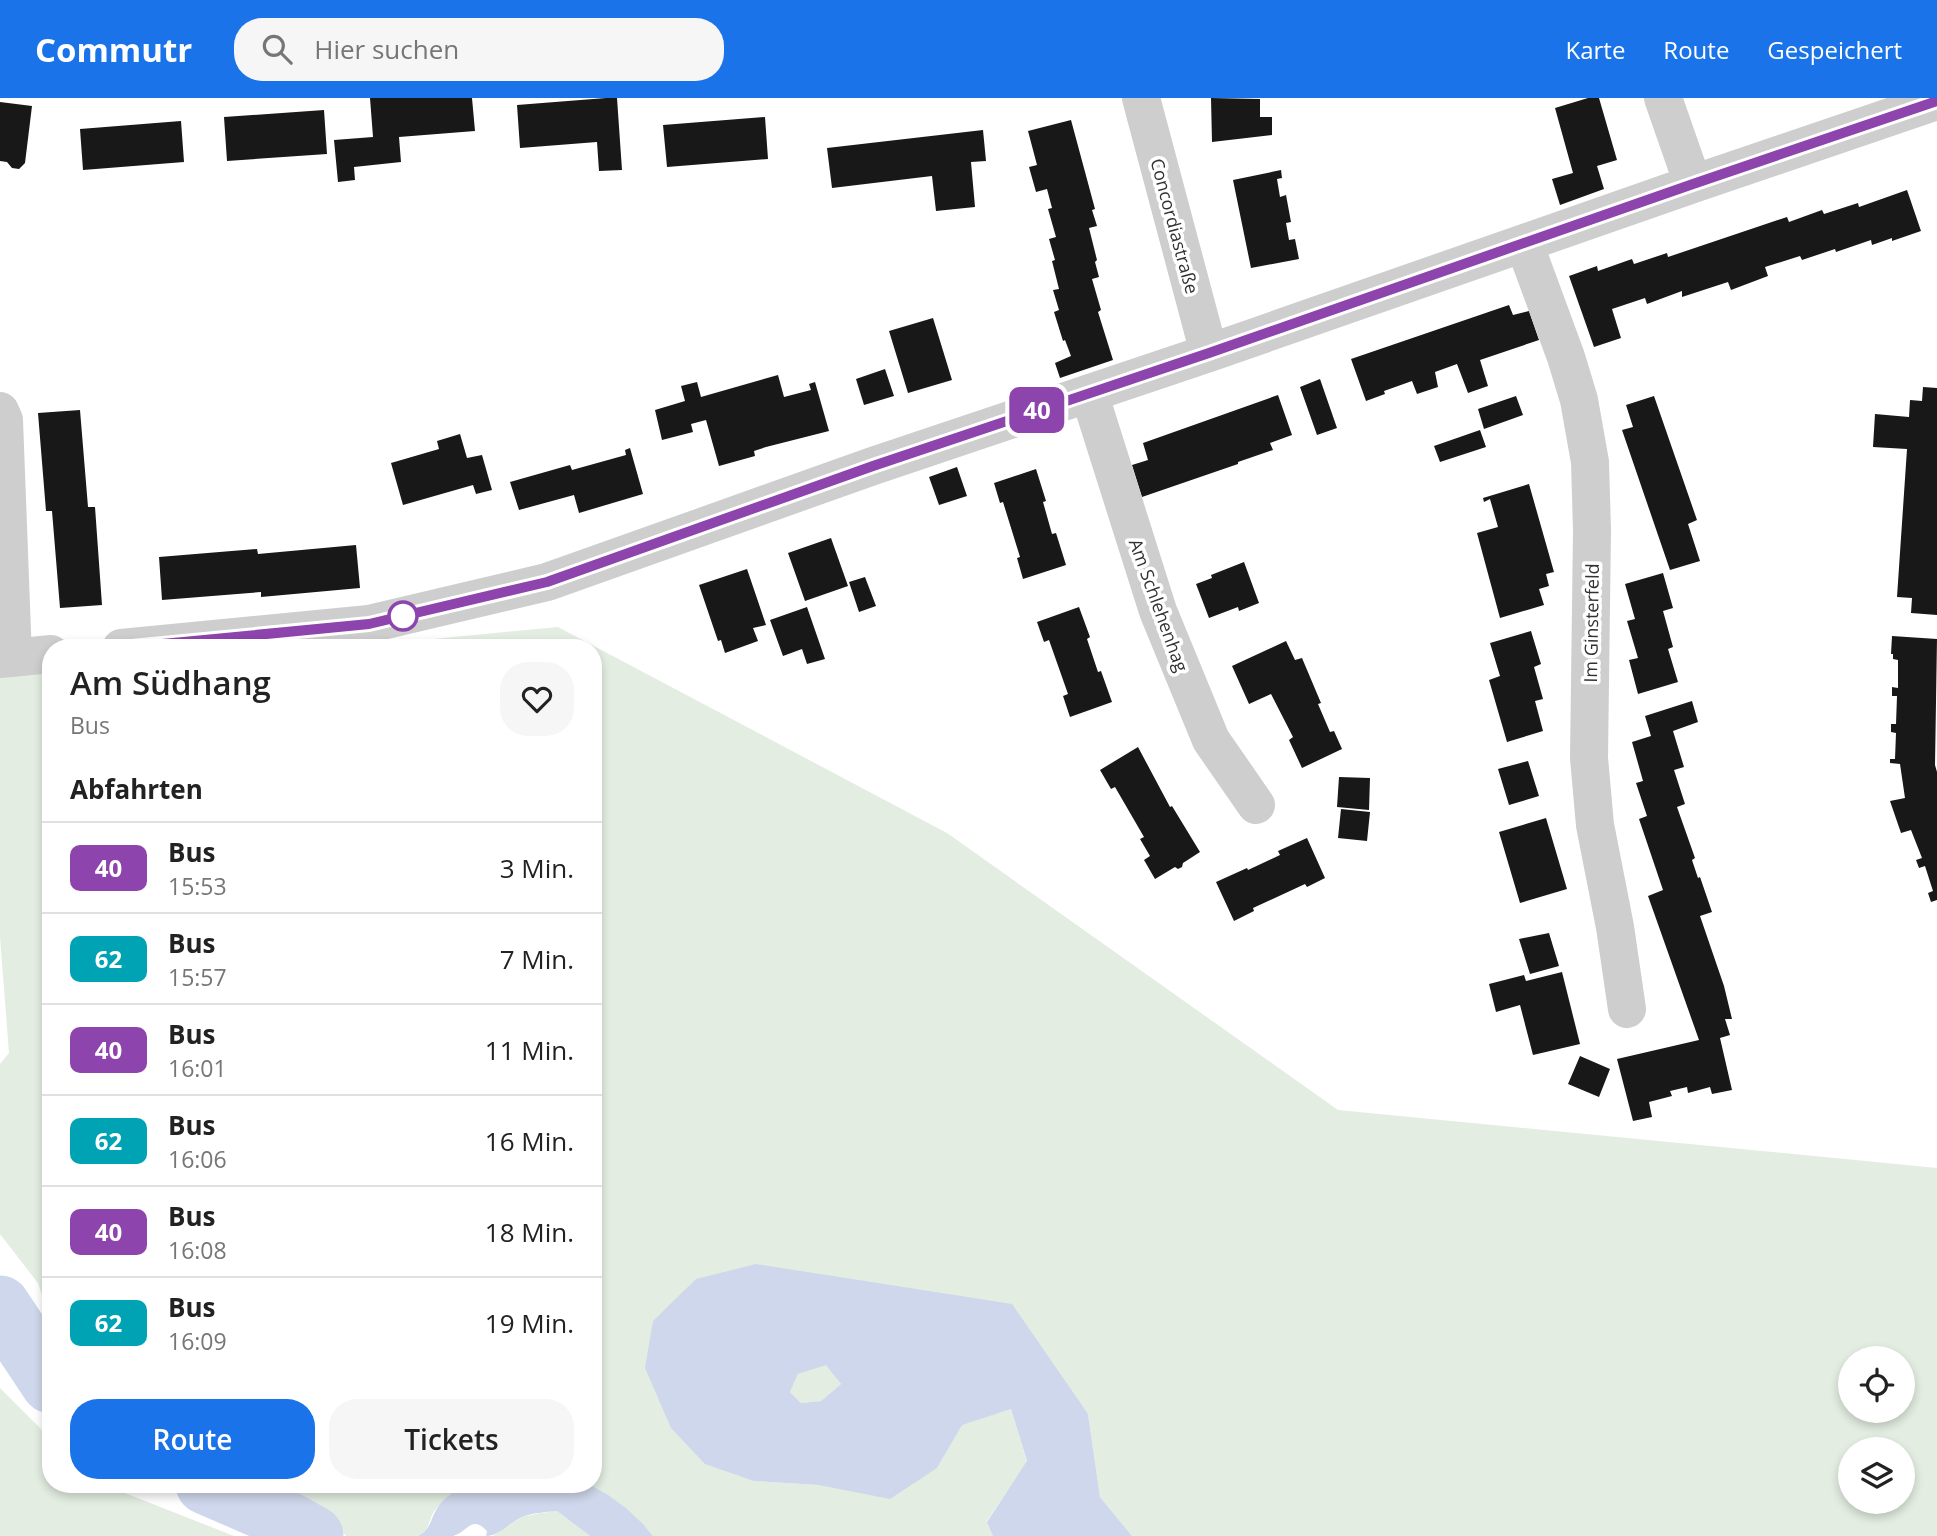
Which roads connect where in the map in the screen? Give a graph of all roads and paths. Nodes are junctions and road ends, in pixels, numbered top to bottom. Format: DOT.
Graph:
graph roads {
  1 [pos="1141,98"];
  2 [pos="1663,98"];
  3 [pos="1937,101"];
  4 [pos="1693,184"];
  5 [pos="1524,243"];
  6 [pos="1209,353"];
  7 [pos="1088,393"];
  8 [pos="0,411"];
  9 [pos="214,639"];
  10 [pos="42,655"];
  11 [pos="7,658"];
  12 [pos="1256,805"];
  13 [pos="1627,1009"];
  1 -- 6 [label="street, Concordiastraße"];
  2 -- 4 [label="street"];
  3 -- 4 [label="street"];
  4 -- 5 [label="street"];
  5 -- 6 [label="street"];
  5 -- 13 [label="street, Im Ginsterfeld"];
  6 -- 7 [label="street"];
  7 -- 9 [label="street"];
  7 -- 12 [label="street, Am Schlehenhag"];
  8 -- 11 [label="street"];
  10 -- 11 [label="street"];
}
